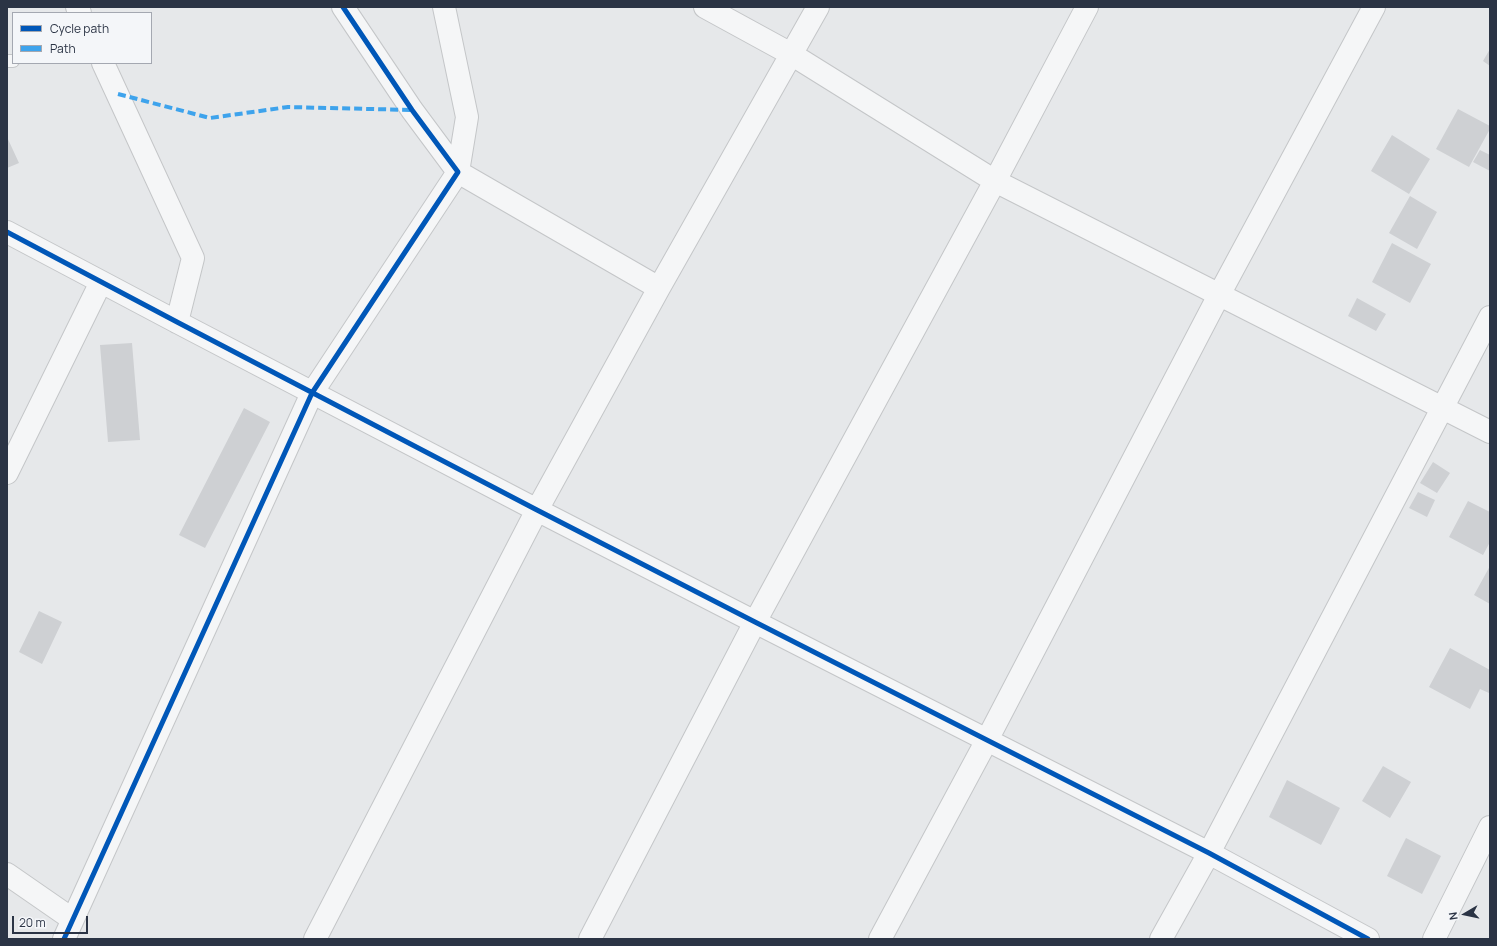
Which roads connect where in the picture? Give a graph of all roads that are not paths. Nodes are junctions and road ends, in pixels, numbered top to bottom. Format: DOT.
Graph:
graph roads {
  1 [pos="343,7"];
  2 [pos="444,7"];
  3 [pos="705,7"];
  4 [pos="818,7"];
  5 [pos="1087,7"];
  6 [pos="1374,7"];
  7 [pos="791,54"];
  8 [pos="103,64"];
  9 [pos="458,172"];
  10 [pos="995,181"];
  11 [pos="7,232"];
  12 [pos="101,282"];
  13 [pos="659,288"];
  14 [pos="1219,295"];
  15 [pos="1490,317"];
  16 [pos="176,322"];
  17 [pos="312,393"];
  18 [pos="1443,408"];
  19 [pos="1490,432"];
  20 [pos="7,473"];
  21 [pos="537,510"];
  22 [pos="755,622"];
  23 [pos="987,740"];
  24 [pos="1490,827"];
  25 [pos="1208,853"];
  26 [pos="7,874"];
  27 [pos="72,919"];
  28 [pos="64,939"];
  29 [pos="315,939"];
  30 [pos="590,939"];
  31 [pos="880,939"];
  32 [pos="1162,939"];
  33 [pos="1368,939"];
  34 [pos="1434,939"];
  1 -- 9 [label="street"];
  2 -- 9 [label="street"];
  3 -- 7 [label="street"];
  4 -- 7 [label="street"];
  5 -- 10 [label="street"];
  6 -- 14 [label="street"];
  7 -- 10 [label="street"];
  7 -- 13 [label="street"];
  8 -- 16 [label="street"];
  9 -- 13 [label="street"];
  9 -- 17 [label="street"];
  10 -- 14 [label="street"];
  10 -- 22 [label="street"];
  11 -- 12 [label="street"];
  12 -- 16 [label="street"];
  12 -- 20 [label="street"];
  13 -- 21 [label="street"];
  14 -- 18 [label="street"];
  14 -- 23 [label="street"];
  15 -- 18 [label="street"];
  16 -- 17 [label="street"];
  17 -- 21 [label="street"];
  17 -- 27 [label="street"];
  18 -- 19 [label="street"];
  18 -- 25 [label="street"];
  21 -- 22 [label="street"];
  21 -- 29 [label="street"];
  22 -- 23 [label="street"];
  22 -- 30 [label="street"];
  23 -- 25 [label="street"];
  23 -- 31 [label="street"];
  24 -- 34 [label="street"];
  25 -- 32 [label="street"];
  25 -- 33 [label="street"];
  26 -- 27 [label="street"];
  27 -- 28 [label="street"];
}
